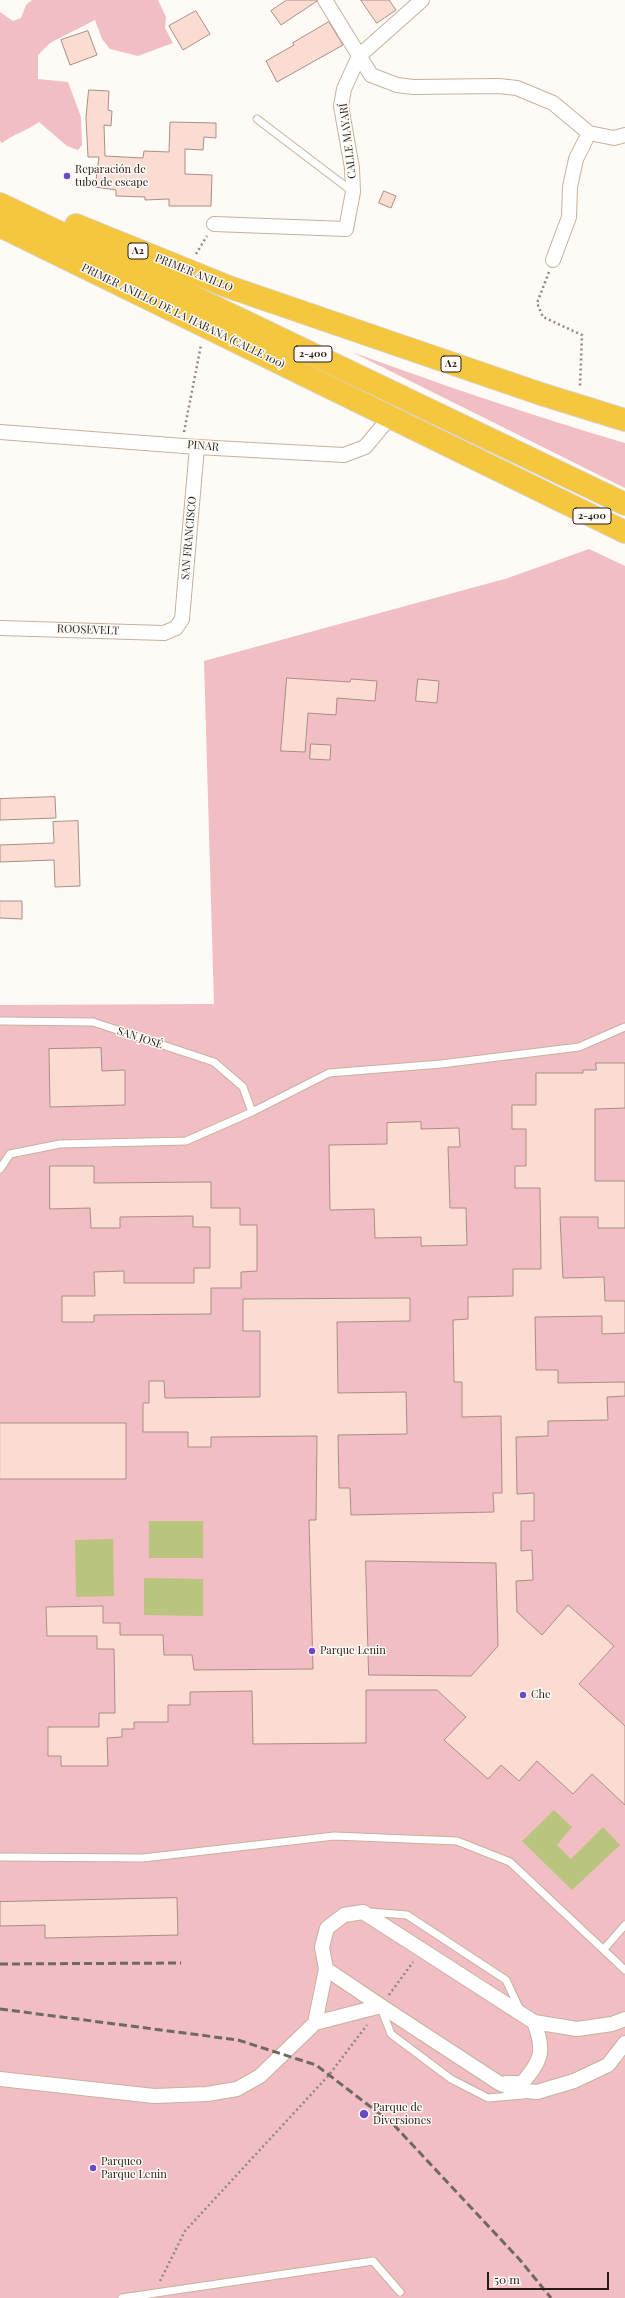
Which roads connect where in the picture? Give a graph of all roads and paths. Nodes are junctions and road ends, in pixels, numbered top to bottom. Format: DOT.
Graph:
graph roads {
  1 [pos="325,0"];
  2 [pos="422,0"];
  3 [pos="359,56"];
  4 [pos="257,119"];
  5 [pos="589,133"];
  6 [pos="625,135"];
  7 [pos="353,192"];
  8 [pos="0,195"];
  9 [pos="0,204"];
  10 [pos="214,224"];
  11 [pos="0,226"];
  12 [pos="553,260"];
  13 [pos="187,270"];
  14 [pos="204,327"];
  15 [pos="578,407"];
  16 [pos="391,416"];
  17 [pos="625,420"];
  18 [pos="0,432"];
  19 [pos="181,444"];
  20 [pos="197,447"];
  21 [pos="560,500"];
  22 [pos="625,504"];
  23 [pos="625,510"];
  24 [pos="625,532"];
  25 [pos="0,628"];
  26 [pos="176,628"];
  27 [pos="0,1021"];
  28 [pos="625,1027"];
  29 [pos="252,1112"];
  30 [pos="0,1169"];
  31 [pos="0,1857"];
  32 [pos="363,1912"];
  33 [pos="625,1925"];
  34 [pos="422,1948"];
  35 [pos="604,1949"];
  36 [pos="326,1969"];
  37 [pos="625,1970"];
  38 [pos="381,2006"];
  39 [pos="522,2014"];
  40 [pos="625,2019"];
  41 [pos="534,2022"];
  42 [pos="315,2023"];
  43 [pos="625,2043"];
  44 [pos="0,2079"];
  45 [pos="499,2083"];
  46 [pos="537,2092"];
  47 [pos="400,2292"];
  48 [pos="154,2293"];
  49 [pos="122,2298"];
  1 -- 3 [label="street"];
  2 -- 3 [label="street, CALLE MAYARÍ"];
  3 -- 5 [label="street"];
  3 -- 7 [label="street, CALLE MAYARÍ"];
  4 -- 7 [label="lane"];
  5 -- 6 [label="street"];
  5 -- 12 [label="street"];
  7 -- 10 [label="street, CALLE MAYARÍ"];
  8 -- 13 [label="highway, PRIMER ANILLO / A2"];
  9 -- 22 [label="highway, 2-400"];
  10 -- 13 [label="path"];
  11 -- 14 [label="highway, PRIMER ANILLO DE LA HABANA (CALLE 100)"];
  12 -- 15 [label="path"];
  13 -- 15 [label="highway, PRIMER ANILLO / A2"];
  14 -- 16 [label="highway, PRIMER ANILLO DE LA HABANA (CALLE 100)"];
  14 -- 19 [label="path"];
  15 -- 17 [label="highway, A2"];
  16 -- 20 [label="street, PINAR"];
  16 -- 21 [label="highway, PRIMER ANILLO DE LA HABANA (CALLE 100)"];
  18 -- 19 [label="street, PINAR"];
  19 -- 20 [label="street, PINAR"];
  20 -- 26 [label="street, SAN FRANCISCO"];
  21 -- 23 [label="highway"];
  21 -- 24 [label="highway, 2-400"];
  25 -- 26 [label="street, ROOSEVELT"];
  27 -- 29 [label="lane, SAN JOSÉ"];
  28 -- 29 [label="lane"];
  29 -- 30 [label="lane"];
  31 -- 35 [label="lane"];
  32 -- 34 [label="street"];
  32 -- 36 [label="street"];
  32 -- 39 [label="lane"];
  33 -- 35 [label="lane"];
  34 -- 38 [label="path"];
  34 -- 39 [label="street"];
  35 -- 37 [label="lane"];
  36 -- 38 [label="street"];
  36 -- 42 [label="street"];
  38 -- 42 [label="street"];
  38 -- 45 [label="street"];
  38 -- 46 [label="lane"];
  38 -- 48 [label="path"];
  39 -- 41 [label="street"];
  40 -- 41 [label="street"];
  41 -- 45 [label="street"];
  42 -- 44 [label="street"];
  43 -- 46 [label="street"];
  45 -- 46 [label="street"];
  47 -- 48 [label="lane"];
  48 -- 49 [label="lane"];
}
